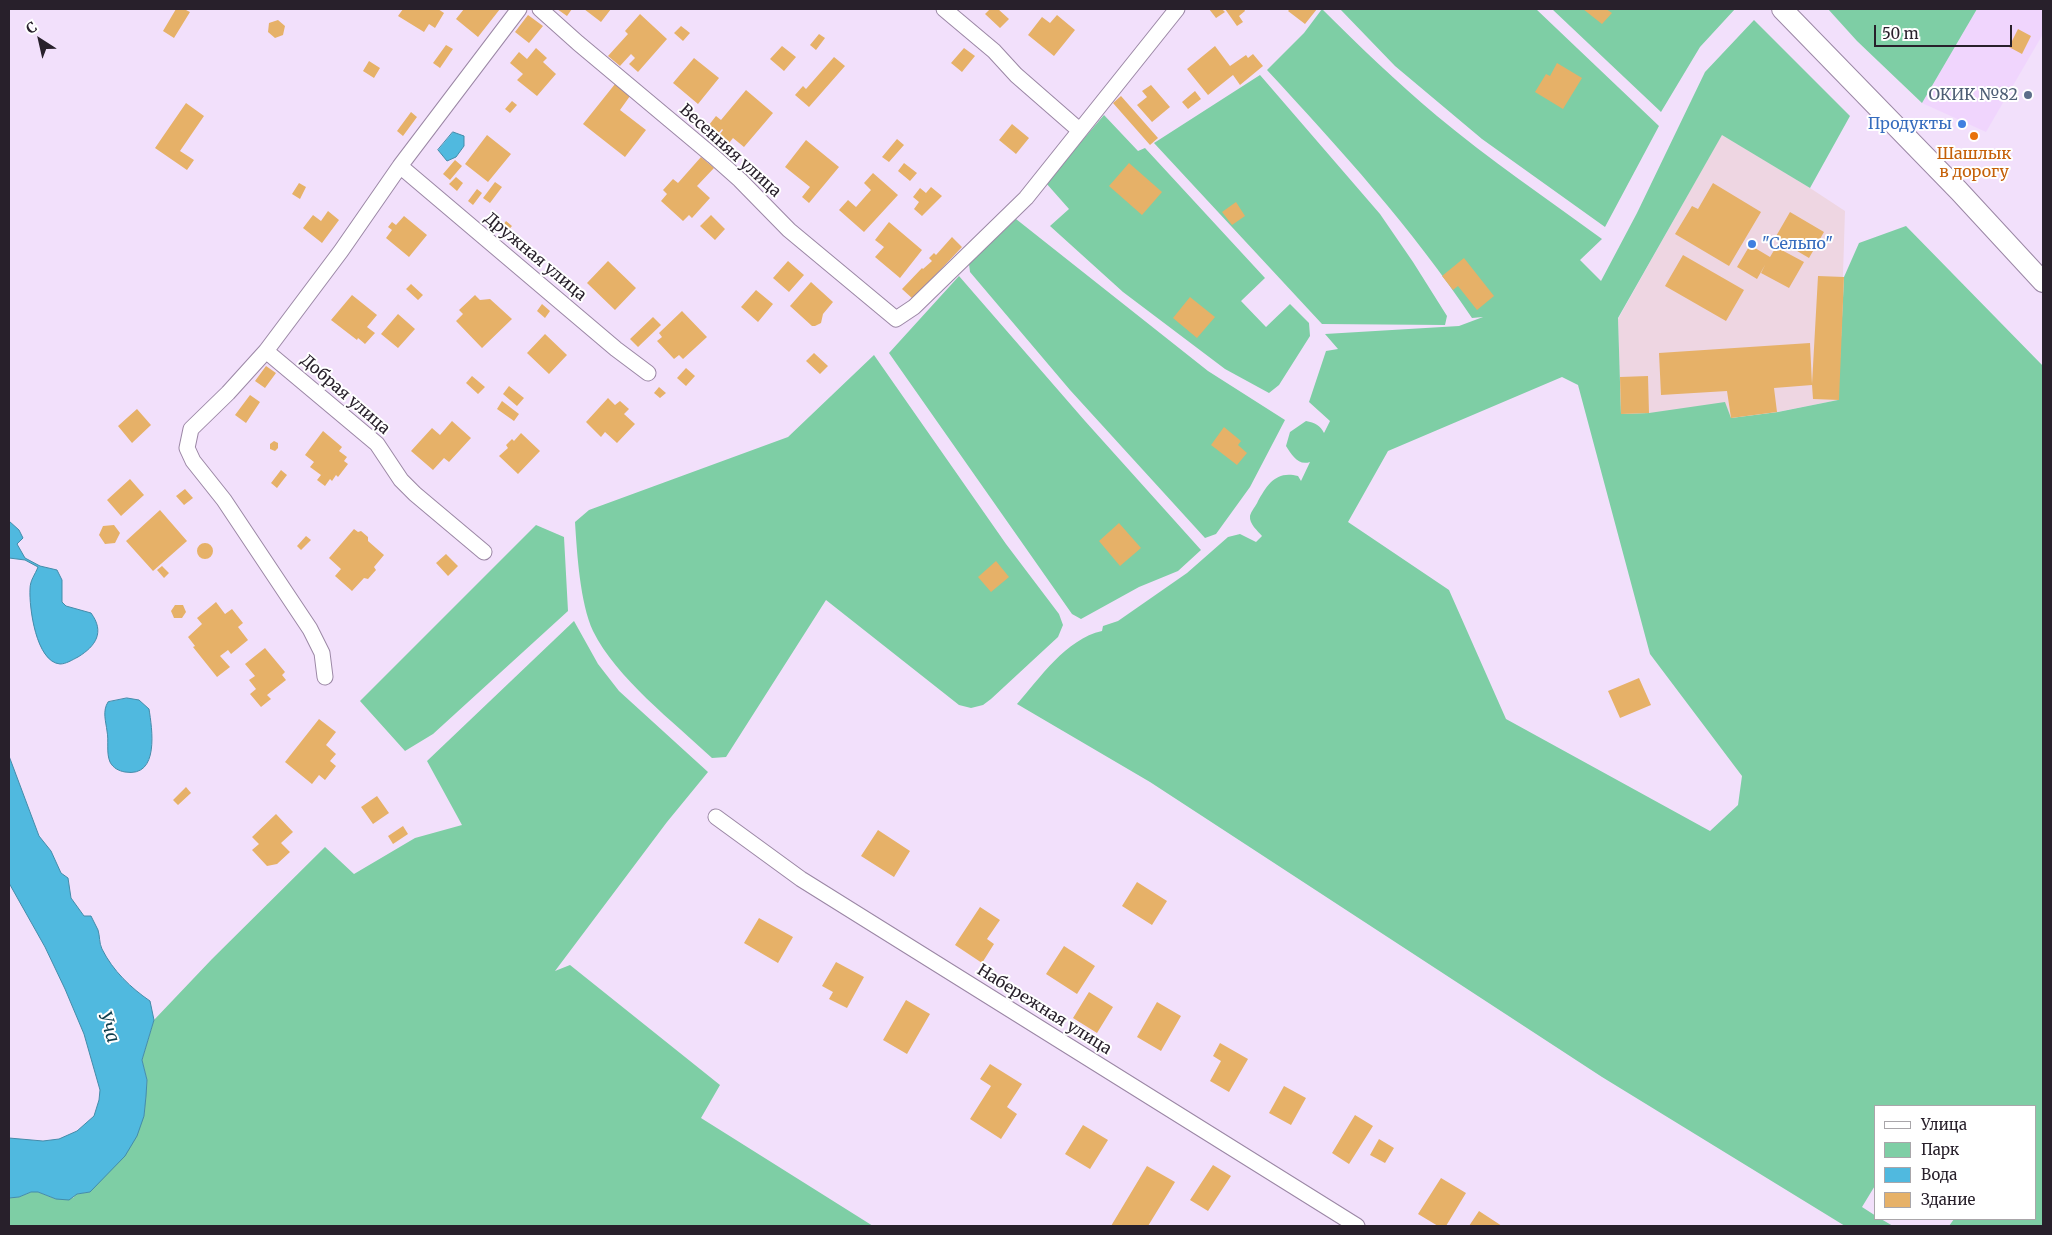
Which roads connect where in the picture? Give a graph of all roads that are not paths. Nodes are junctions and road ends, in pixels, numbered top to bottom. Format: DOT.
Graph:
graph roads {
  1 [pos="519,9"];
  2 [pos="540,9"];
  3 [pos="944,9"];
  4 [pos="1177,9"];
  5 [pos="1782,9"];
  6 [pos="1079,130"];
  7 [pos="400,166"];
  8 [pos="2043,282"];
  9 [pos="266,351"];
  10 [pos="648,373"];
  11 [pos="484,552"];
  12 [pos="325,676"];
  13 [pos="716,817"];
  14 [pos="1357,1226"];
  1 -- 7 [label="street"];
  2 -- 6 [label="street, Весенняя улица"];
  3 -- 6 [label="street"];
  4 -- 6 [label="street"];
  5 -- 8 [label="main road"];
  7 -- 9 [label="street"];
  7 -- 10 [label="street, Дружная улица"];
  9 -- 11 [label="street, Добрая улица"];
  9 -- 12 [label="street"];
  13 -- 14 [label="street, Набережная улица"];
}
